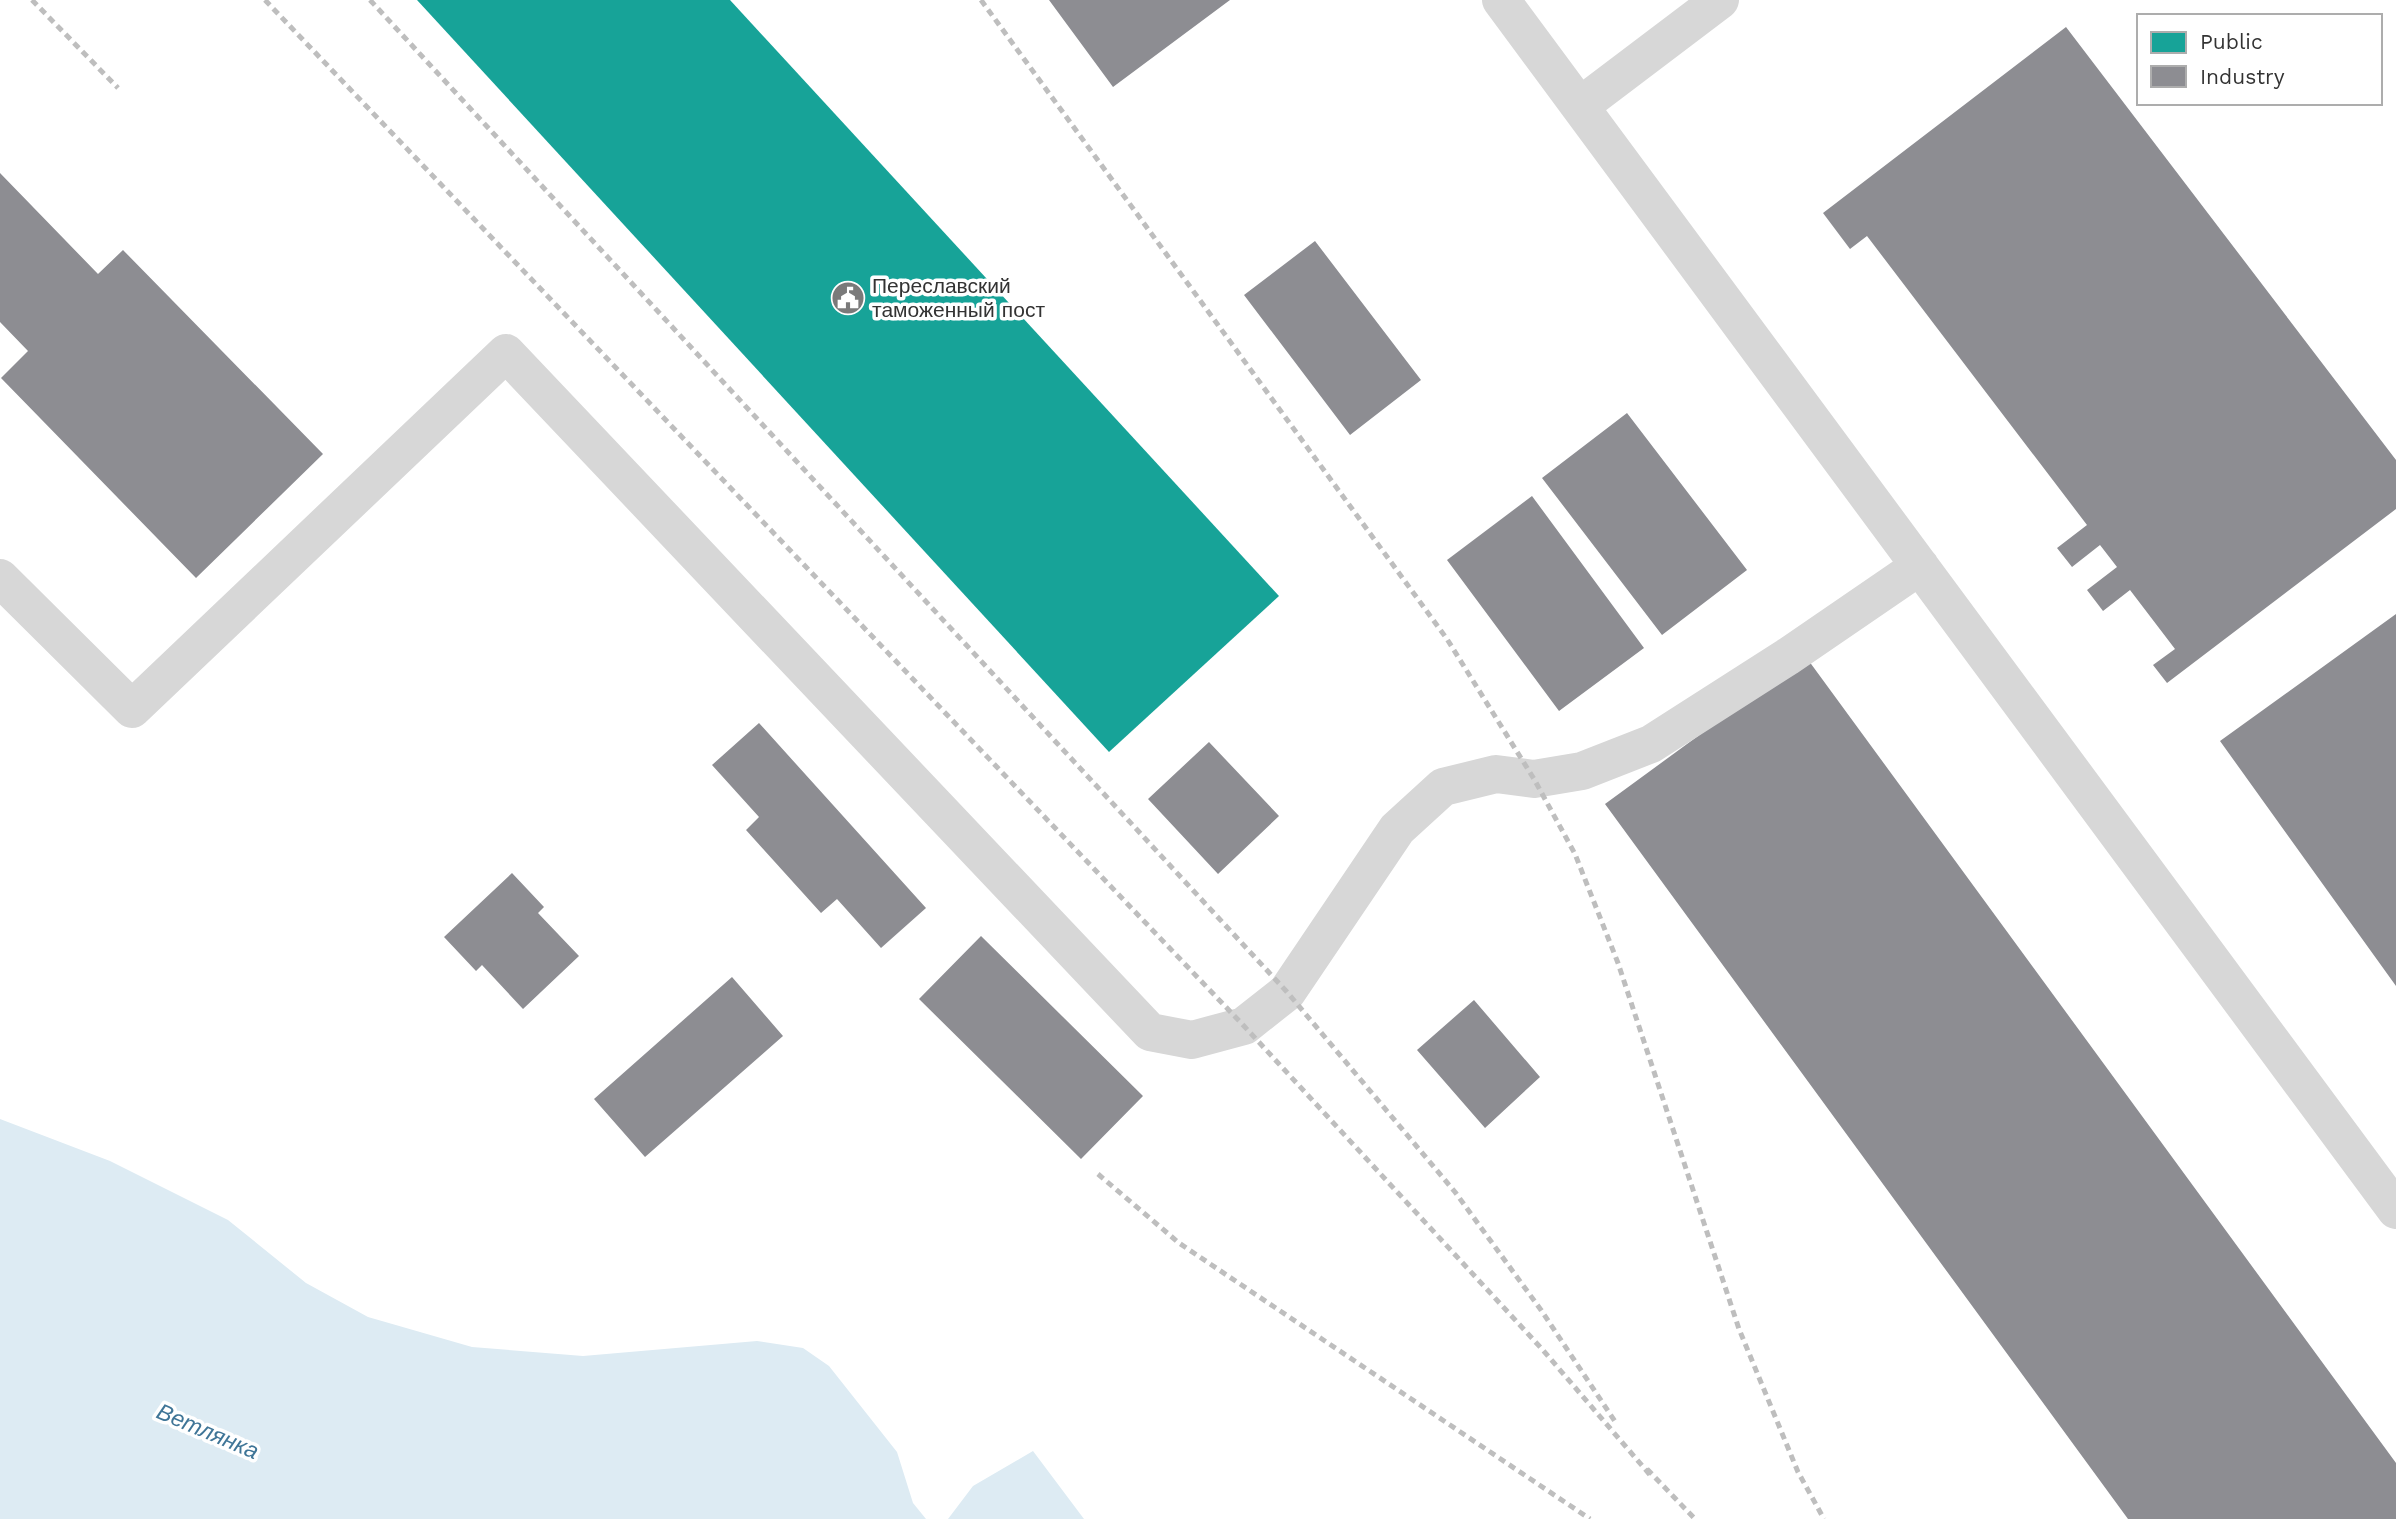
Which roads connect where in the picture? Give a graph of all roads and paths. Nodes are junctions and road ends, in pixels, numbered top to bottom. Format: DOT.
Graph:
graph roads {
  1 [pos="1501,0"];
  2 [pos="1720,0"];
  3 [pos="1580,106"];
  4 [pos="1920,566"];
  5 [pos="0,578"];
  6 [pos="2396,1210"];
  1 -- 3 [label="street"];
  2 -- 3 [label="street"];
  3 -- 4 [label="street"];
  4 -- 5 [label="street"];
  4 -- 6 [label="street"];
}
